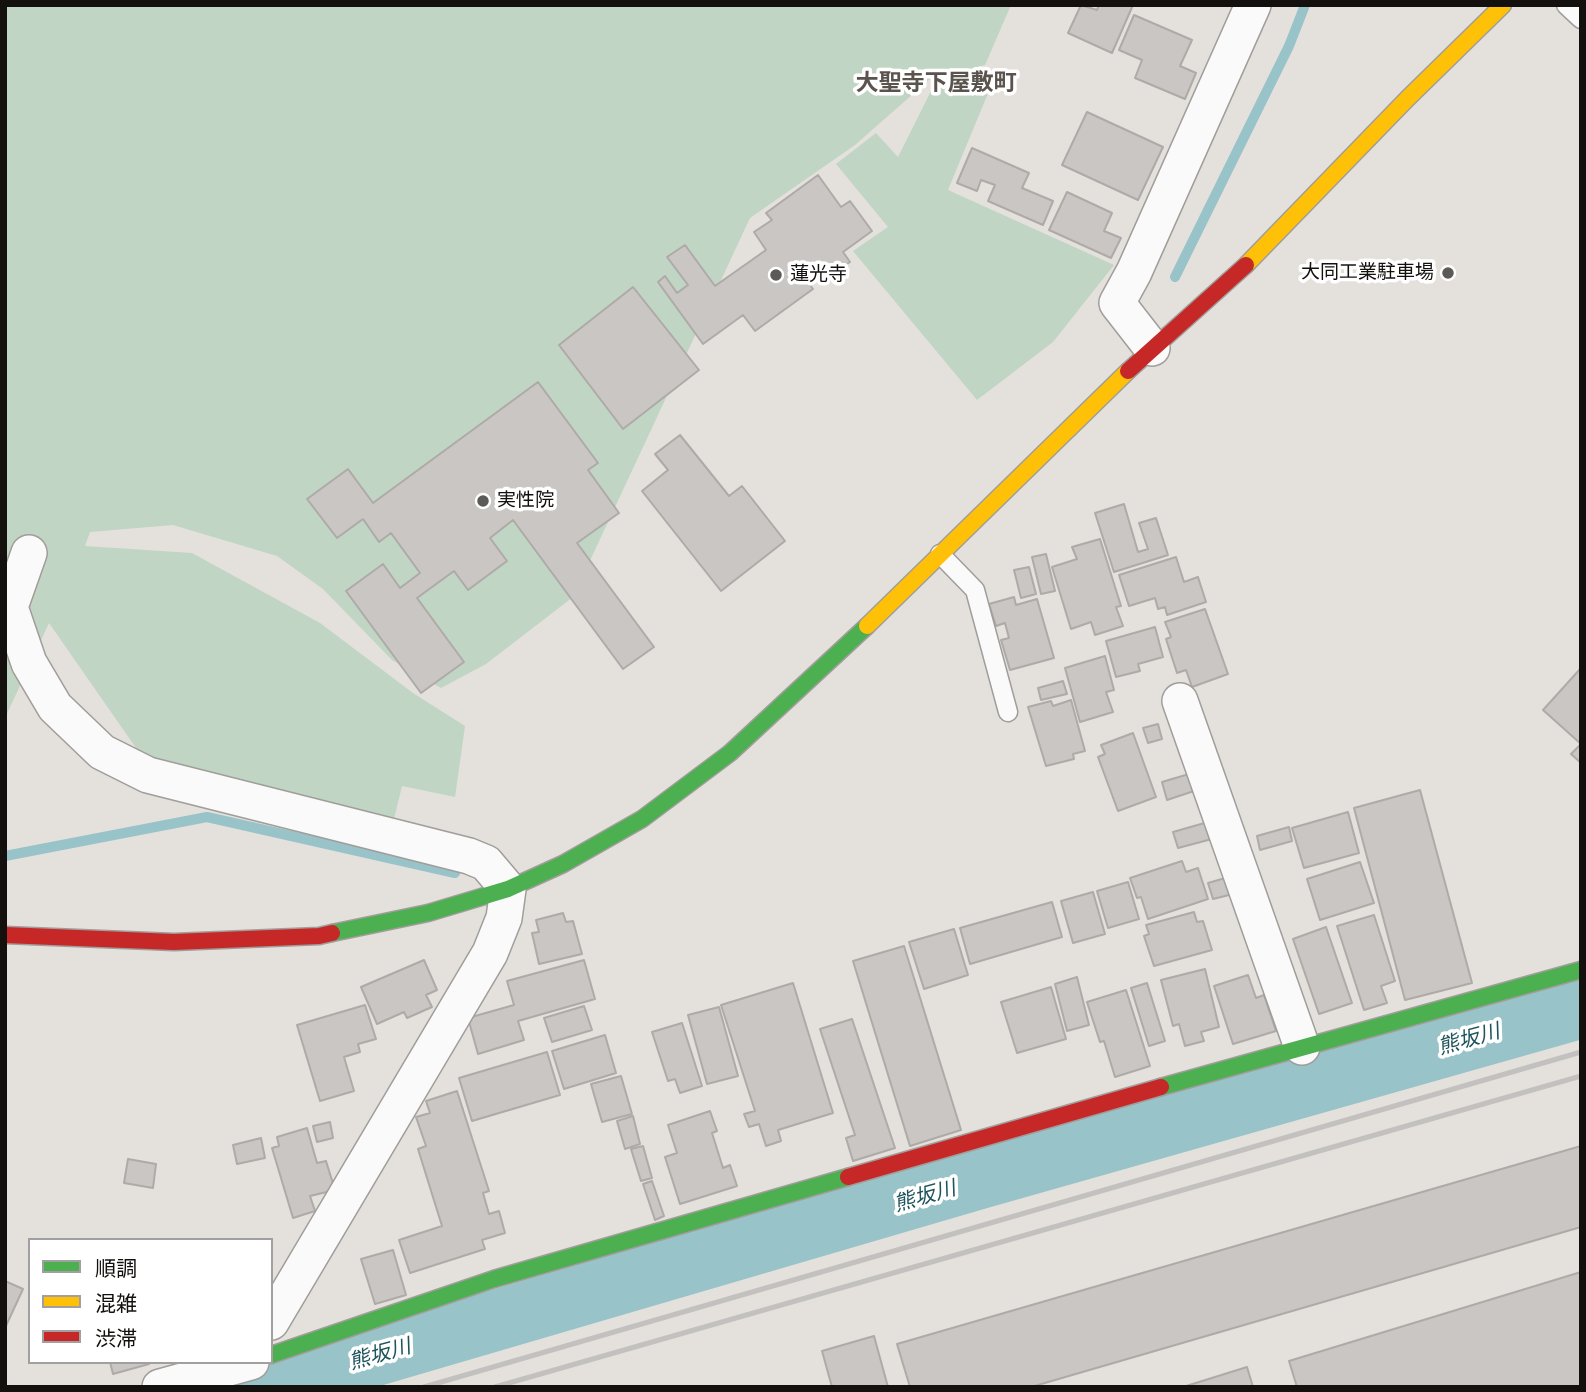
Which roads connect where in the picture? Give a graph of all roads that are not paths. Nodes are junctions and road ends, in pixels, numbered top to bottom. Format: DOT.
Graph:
graph roads {
  1 [pos="1253,5"];
  2 [pos="1503,5"];
  3 [pos="1566,5"];
  4 [pos="1581,19"];
  5 [pos="1152,348"];
  6 [pos="29,554"];
  7 [pos="940,554"];
  8 [pos="1180,701"];
  9 [pos="1009,712"];
  10 [pos="508,889"];
  11 [pos="5,935"];
  12 [pos="1581,970"];
  13 [pos="1303,1047"];
  14 [pos="273,1319"];
  15 [pos="273,1354"];
  16 [pos="249,1373"];
  17 [pos="160,1387"];
  1 -- 5 [label="street"];
  2 -- 5 [label="street"];
  3 -- 4 [label="lane"];
  5 -- 7 [label="street"];
  6 -- 10 [label="street"];
  7 -- 9 [label="lane"];
  7 -- 10 [label="street"];
  8 -- 13 [label="street"];
  10 -- 11 [label="street"];
  10 -- 14 [label="street"];
  12 -- 13 [label="street"];
  13 -- 15 [label="street"];
  16 -- 17 [label="street"];
}
